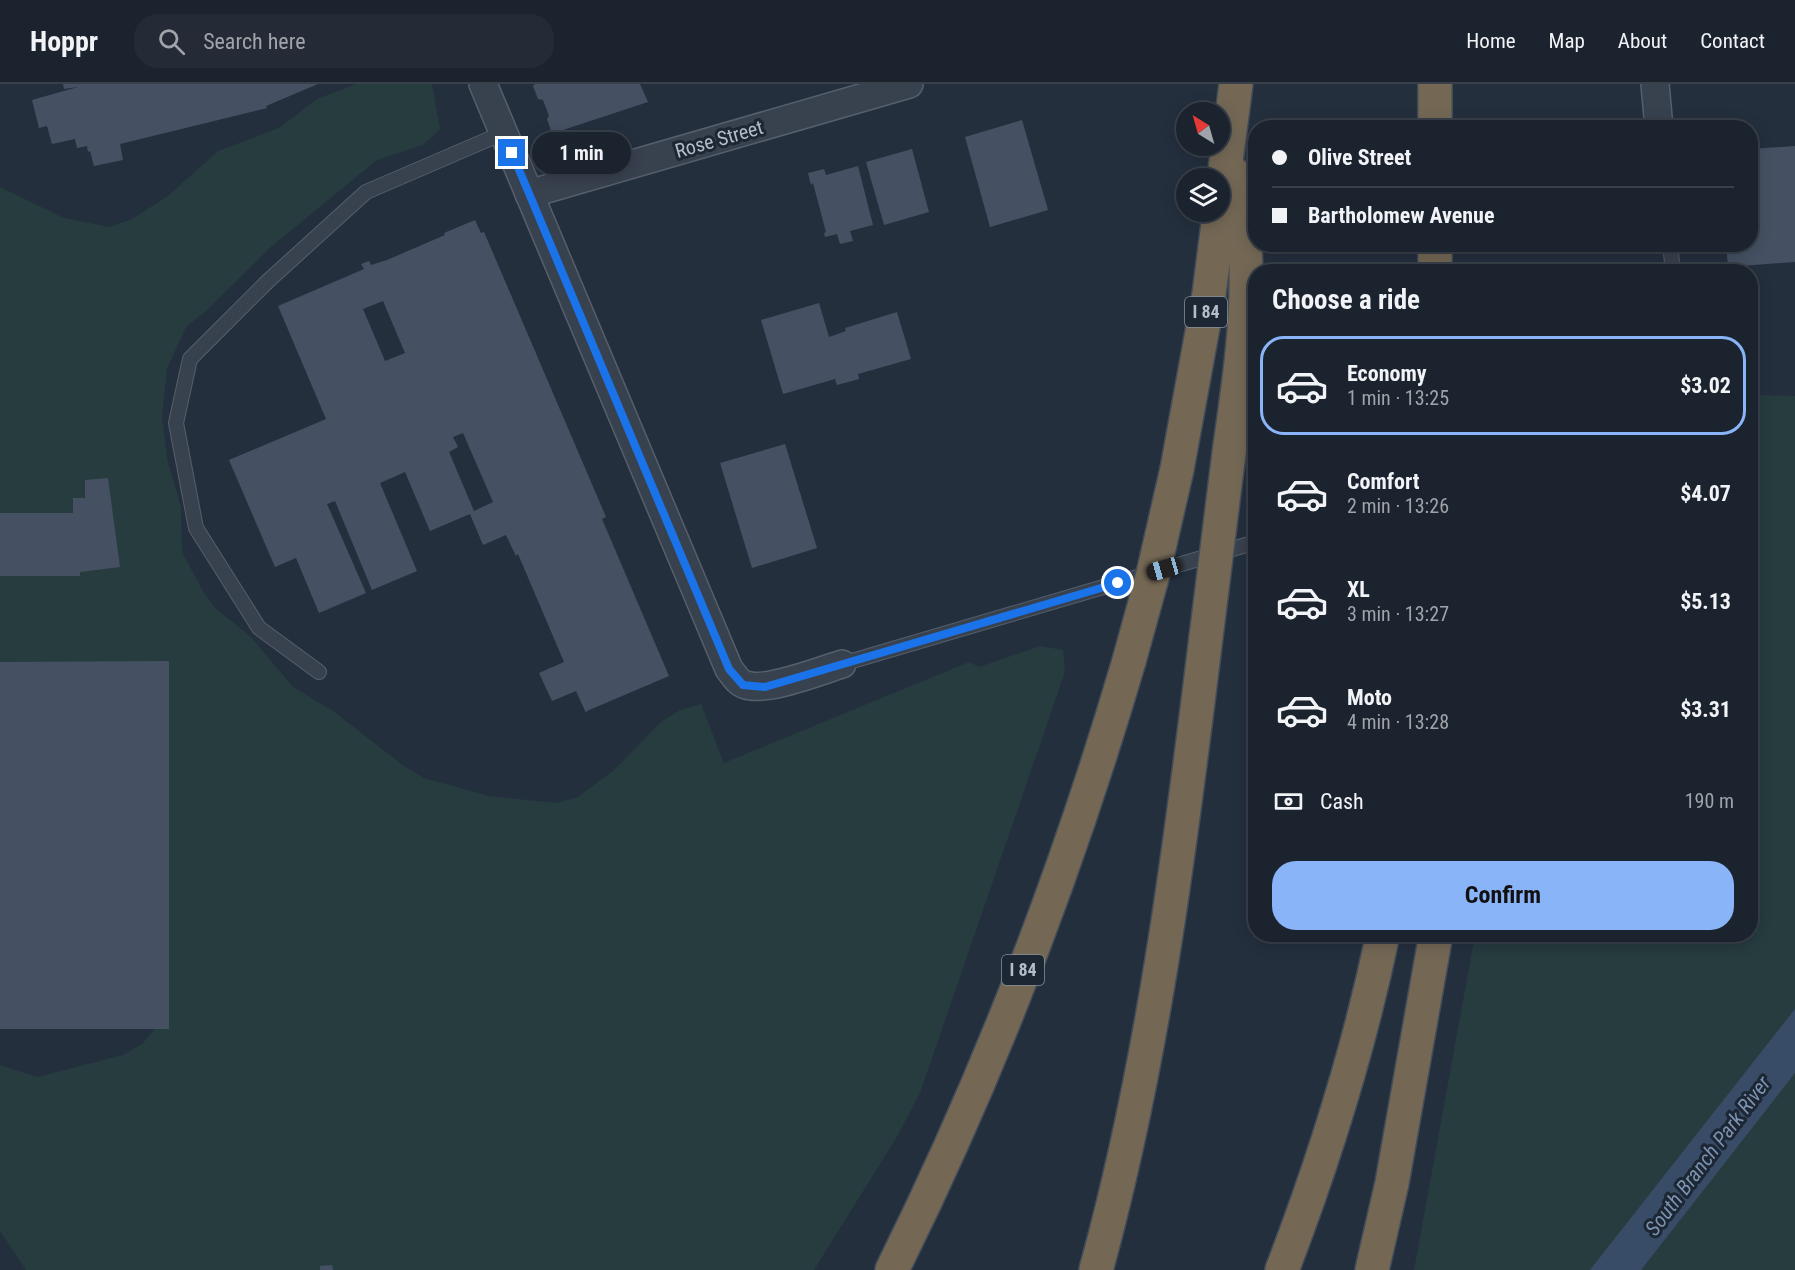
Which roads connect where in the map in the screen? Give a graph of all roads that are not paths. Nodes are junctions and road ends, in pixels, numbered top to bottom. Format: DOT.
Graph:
graph roads {
  1 [pos="483,84"];
  2 [pos="909,84"];
  3 [pos="1236,84"];
  4 [pos="1435,84"];
  5 [pos="1655,84"];
  6 [pos="1435,120"];
  7 [pos="1658,120"];
  8 [pos="1230,131"];
  9 [pos="503,133"];
  10 [pos="1227,156"];
  11 [pos="1228,156"];
  12 [pos="529,194"];
  13 [pos="1248,544"];
  14 [pos="842,664"];
  15 [pos="319,672"];
  16 [pos="1381,942"];
  17 [pos="1435,942"];
  18 [pos="892,1270"];
  19 [pos="1096,1270"];
  20 [pos="1282,1270"];
  21 [pos="1372,1270"];
  1 -- 9 [label="street"];
  2 -- 12 [label="street, Rose Street"];
  3 -- 8 [label="highway, I 84"];
  4 -- 6 [label="highway"];
  5 -- 7 [label="street"];
  9 -- 12 [label="street"];
  9 -- 15 [label="lane"];
  10 -- 18 [label="highway, I 84, bridge"];
  11 -- 19 [label="highway, bridge"];
  12 -- 14 [label="street"];
  13 -- 14 [label="lane"];
  16 -- 20 [label="highway"];
  17 -- 21 [label="highway"];
}
